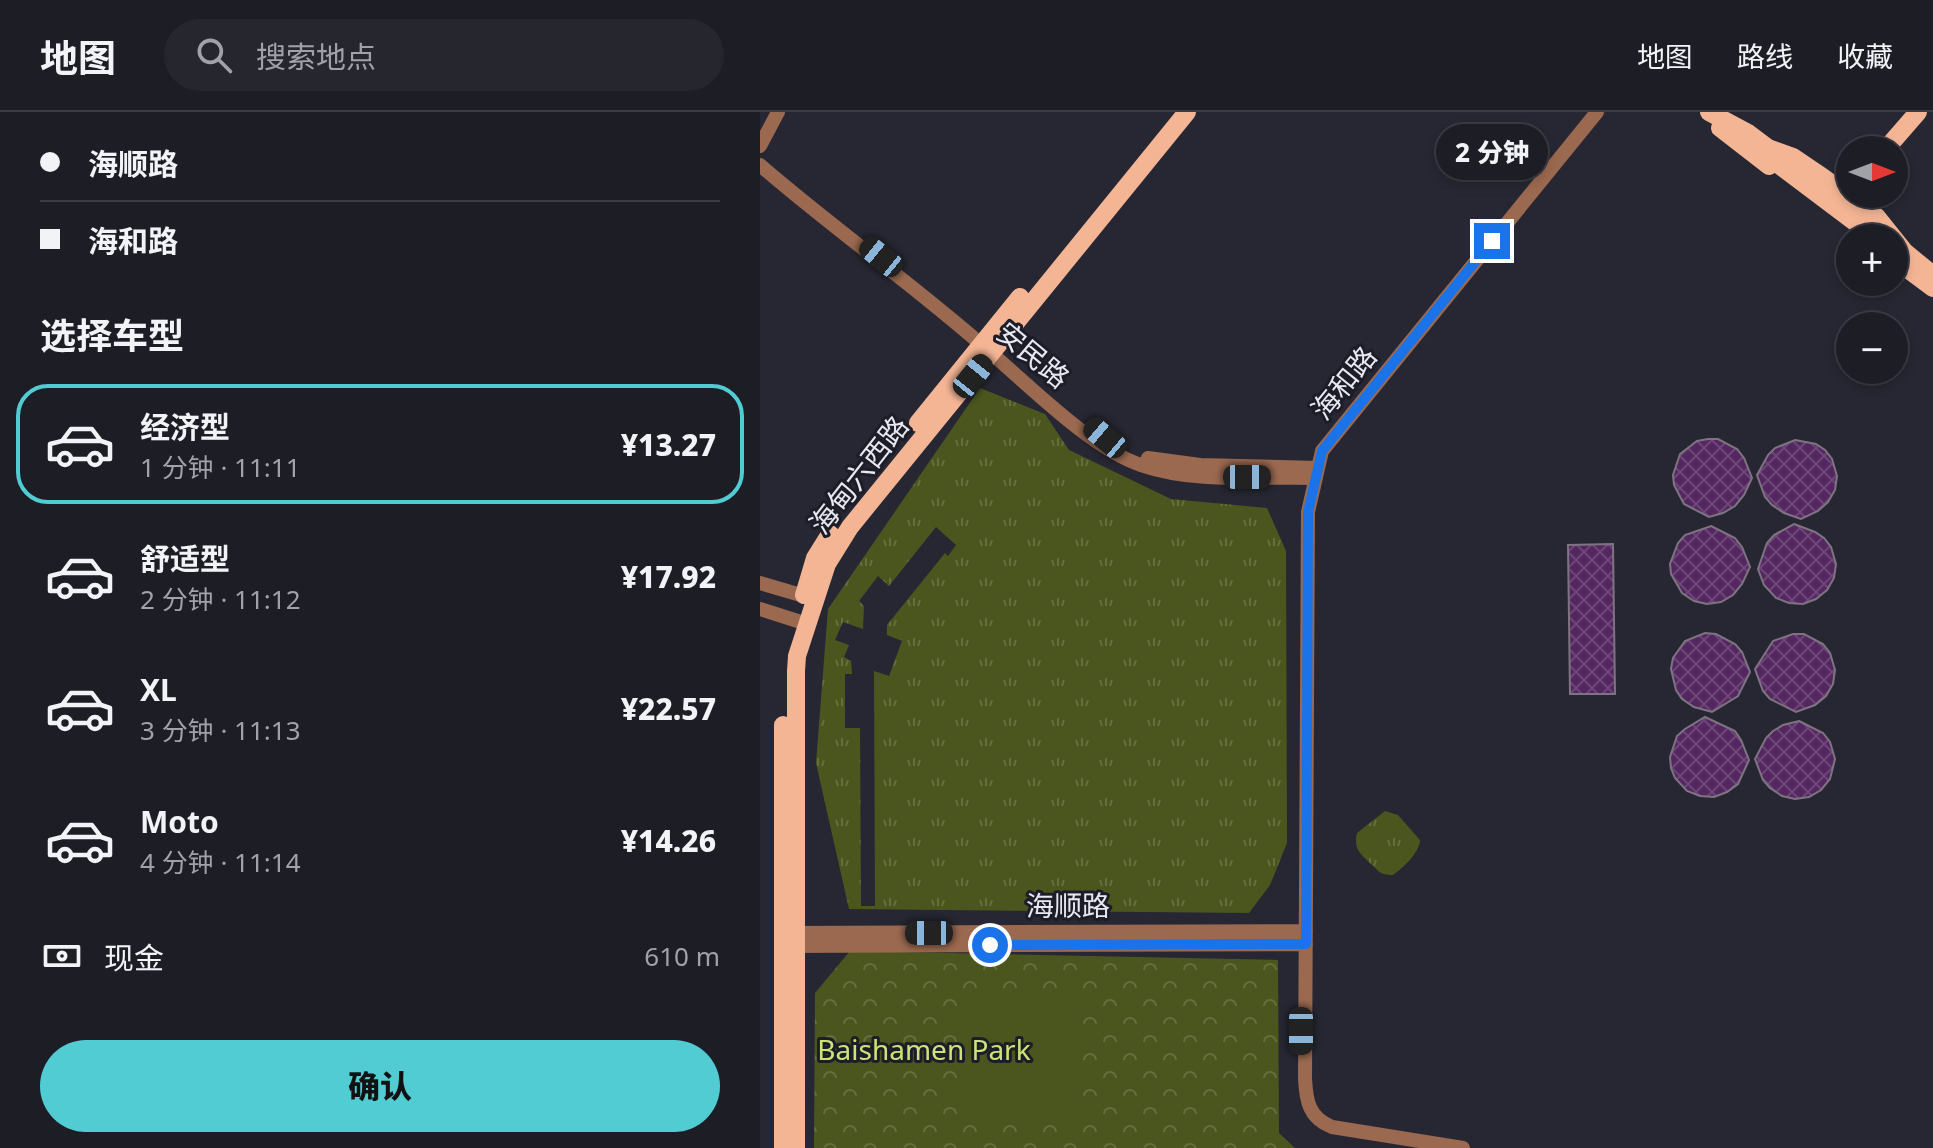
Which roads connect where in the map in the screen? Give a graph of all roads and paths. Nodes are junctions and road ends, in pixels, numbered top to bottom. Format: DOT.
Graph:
graph roads {
  1 [pos="776,112"];
  2 [pos="1171,112"];
  3 [pos="1187,112"];
  4 [pos="1589,112"];
  5 [pos="1597,112"];
  6 [pos="1698,112"];
  7 [pos="1709,112"];
  8 [pos="1921,112"];
  9 [pos="1898,136"];
  10 [pos="1903,136"];
  11 [pos="760,138"];
  12 [pos="760,146"];
  13 [pos="760,162"];
  14 [pos="1836,182"];
  15 [pos="1830,183"];
  16 [pos="1836,186"];
  17 [pos="1870,208"];
  18 [pos="1847,224"];
  19 [pos="1857,224"];
  20 [pos="1908,260"];
  21 [pos="1908,269"];
  22 [pos="1933,277"];
  23 [pos="1933,288"];
  24 [pos="988,347"];
  25 [pos="1314,473"];
  26 [pos="760,583"];
  27 [pos="809,597"];
  28 [pos="760,609"];
  29 [pos="801,622"];
  30 [pos="1302,937"];
  31 [pos="789,939"];
  32 [pos="783,1148"];
  33 [pos="796,1148"];
  34 [pos="1420,1148"];
  35 [pos="1463,1148"];
  1 -- 11 [label="street"];
  1 -- 12 [label="street"];
  2 -- 24 [label="main road, 海甸六西路"];
  3 -- 24 [label="main road, 海甸六西路"];
  4 -- 25 [label="street, 海和路"];
  5 -- 25 [label="street, 海和路"];
  6 -- 18 [label="main road"];
  7 -- 15 [label="main road"];
  7 -- 19 [label="main road"];
  8 -- 9 [label="main road"];
  8 -- 10 [label="main road"];
  13 -- 24 [label="street, 安民路"];
  14 -- 15 [label="main road"];
  15 -- 16 [label="main road"];
  17 -- 22 [label="main road"];
  20 -- 22 [label="main road"];
  21 -- 23 [label="main road"];
  24 -- 25 [label="street, 安民路"];
  24 -- 27 [label="main road, 海甸六西路"];
  25 -- 30 [label="street, 海和路"];
  26 -- 27 [label="street"];
  27 -- 29 [label="main road, 海甸六西路"];
  28 -- 29 [label="street"];
  29 -- 31 [label="main road, 海甸六西路"];
  30 -- 31 [label="street, 海顺路"];
  30 -- 34 [label="street"];
  30 -- 35 [label="street"];
  31 -- 32 [label="main road, 海甸六西路"];
  31 -- 33 [label="main road, 海甸六西路"];
}
